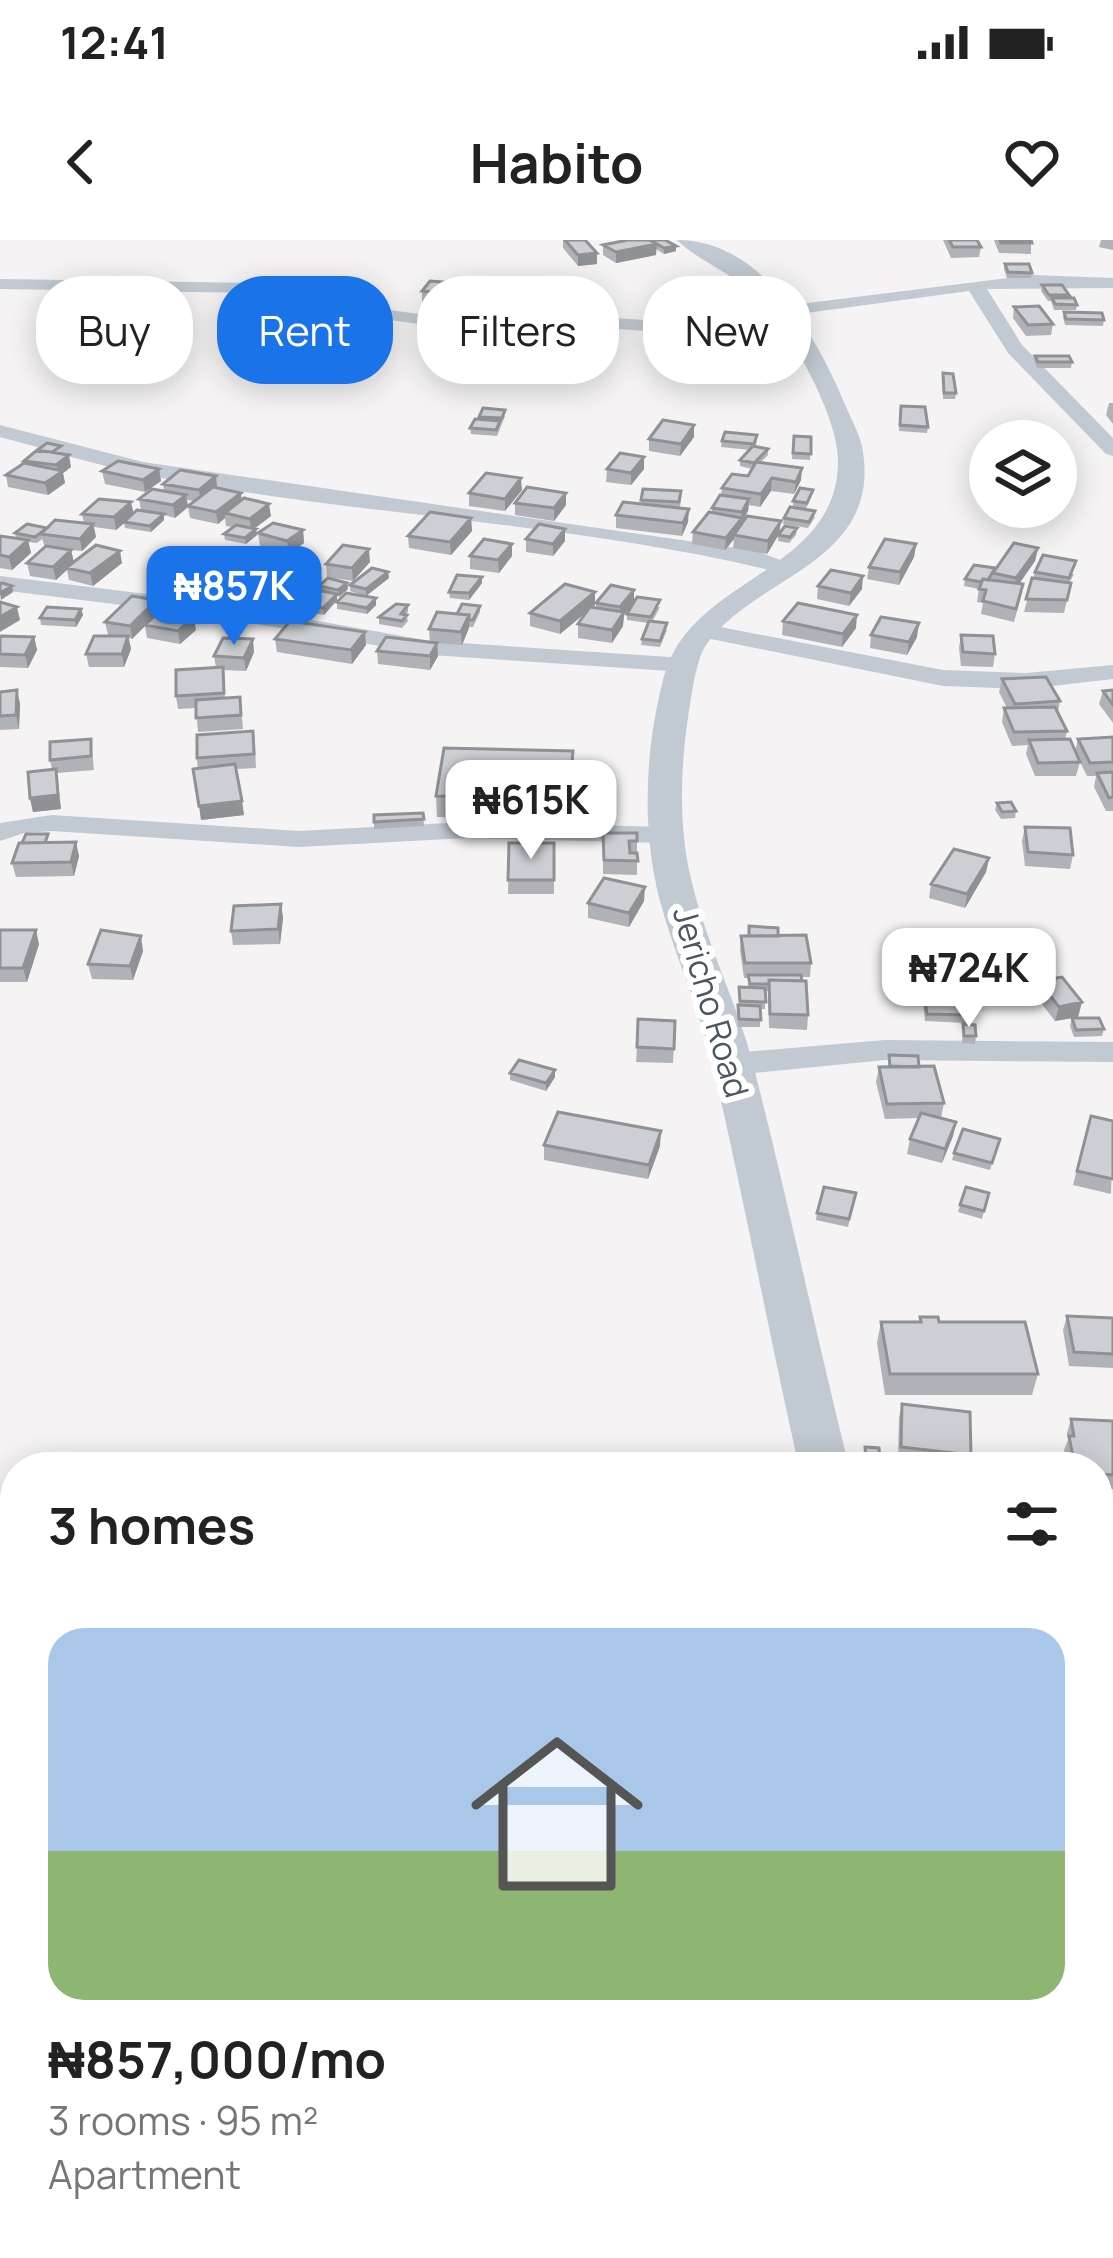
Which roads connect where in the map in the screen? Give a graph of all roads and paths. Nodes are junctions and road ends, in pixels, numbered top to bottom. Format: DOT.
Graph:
graph roads {
  1 [pos="687,240"];
  2 [pos="746,276"];
  3 [pos="1113,283"];
  4 [pos="0,284"];
  5 [pos="975,287"];
  6 [pos="811,320"];
  7 [pos="643,329"];
  8 [pos="811,348"];
  9 [pos="0,431"];
  10 [pos="1113,450"];
  11 [pos="790,568"];
  12 [pos="0,583"];
  13 [pos="705,631"];
  14 [pos="685,665"];
  15 [pos="1113,672"];
  16 [pos="0,833"];
  17 [pos="667,835"];
  18 [pos="1113,1052"];
  19 [pos="734,1064"];
  20 [pos="820,1452"];
  1 -- 2 [label="street, Jericho Road"];
  3 -- 5 [label="street"];
  4 -- 7 [label="street"];
  5 -- 6 [label="street"];
  5 -- 10 [label="street"];
  8 -- 11 [label="street, Jericho Road"];
  9 -- 11 [label="street"];
  11 -- 13 [label="street, Jericho Road"];
  12 -- 14 [label="street"];
  13 -- 14 [label="street, Jericho Road"];
  13 -- 15 [label="street"];
  14 -- 17 [label="street, Jericho Road"];
  16 -- 17 [label="street"];
  17 -- 19 [label="street, Jericho Road"];
  18 -- 19 [label="street"];
  19 -- 20 [label="street, Jericho Road"];
}
